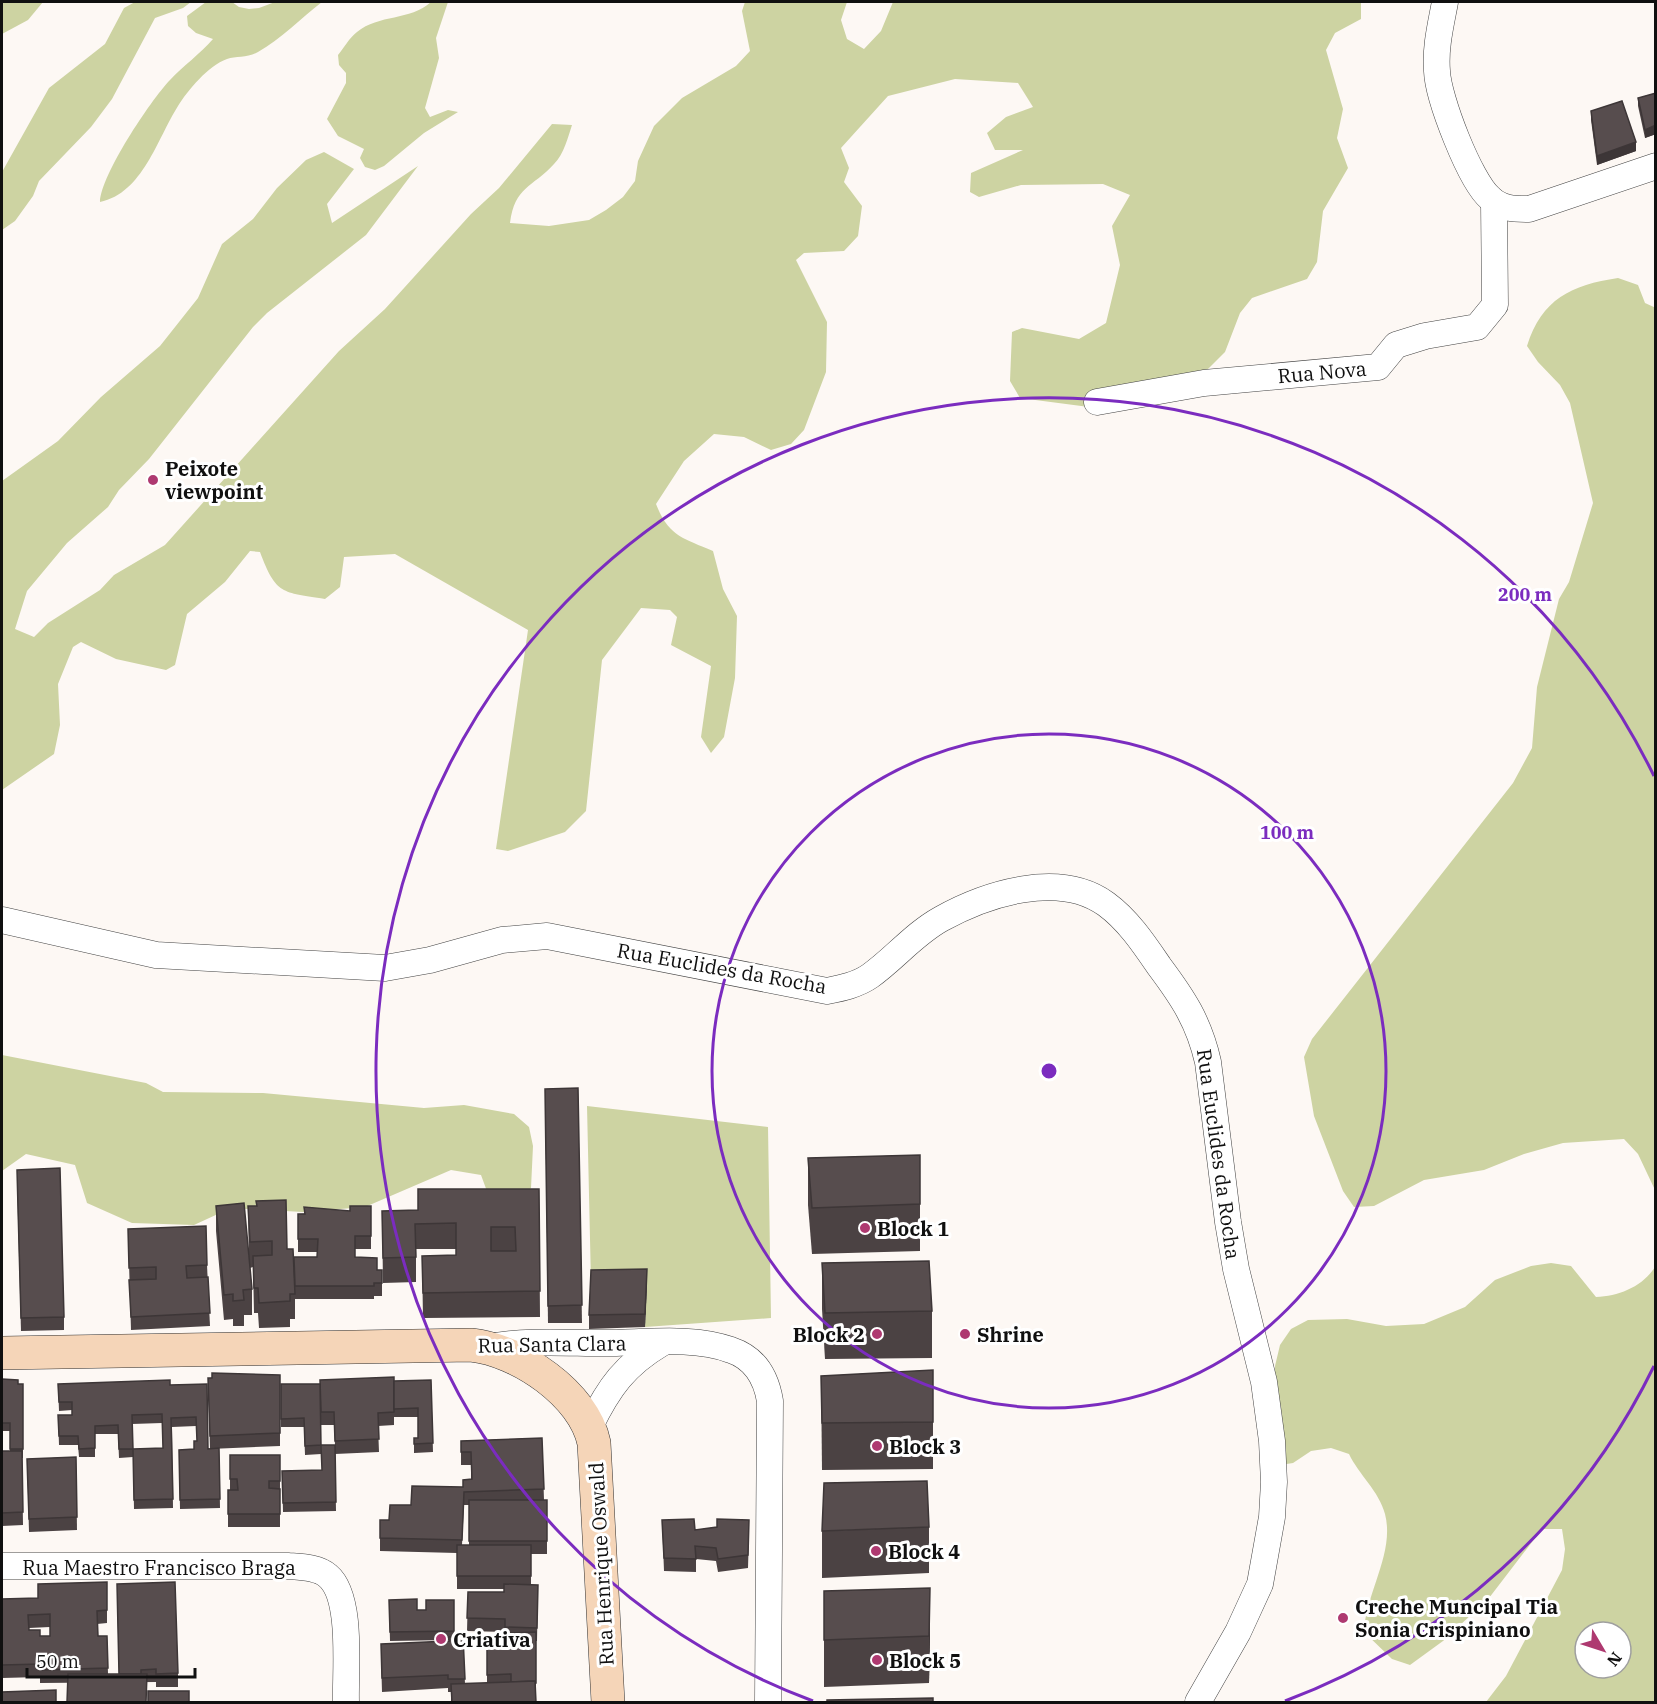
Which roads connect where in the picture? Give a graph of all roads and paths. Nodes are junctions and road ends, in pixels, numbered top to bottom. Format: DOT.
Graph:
graph roads {
  1 [pos="1445,2"];
  2 [pos="1656,166"];
  3 [pos="1494,202"];
  4 [pos="1097,402"];
  5 [pos="2,920"];
  6 [pos="662,1343"];
  7 [pos="489,1347"];
  8 [pos="2,1353"];
  9 [pos="590,1426"];
  10 [pos="2,1566"];
  11 [pos="346,1702"];
  12 [pos="608,1702"];
  13 [pos="768,1702"];
  14 [pos="1198,1702"];
  1 -- 3 [label="street"];
  2 -- 3 [label="street"];
  3 -- 4 [label="street, Rua Nova"];
  5 -- 14 [label="street, Rua Euclides da Rocha"];
  6 -- 7 [label="street, Rua Santa Clara"];
  6 -- 9 [label="street"];
  6 -- 13 [label="street, Rua Santa Clara"];
  7 -- 8 [label="main road, Rua Santa Clara"];
  7 -- 9 [label="main road, Rua Henrique Oswald"];
  9 -- 12 [label="main road, Rua Henrique Oswald"];
  10 -- 11 [label="street, Rua Maestro Francisco Braga"];
}
